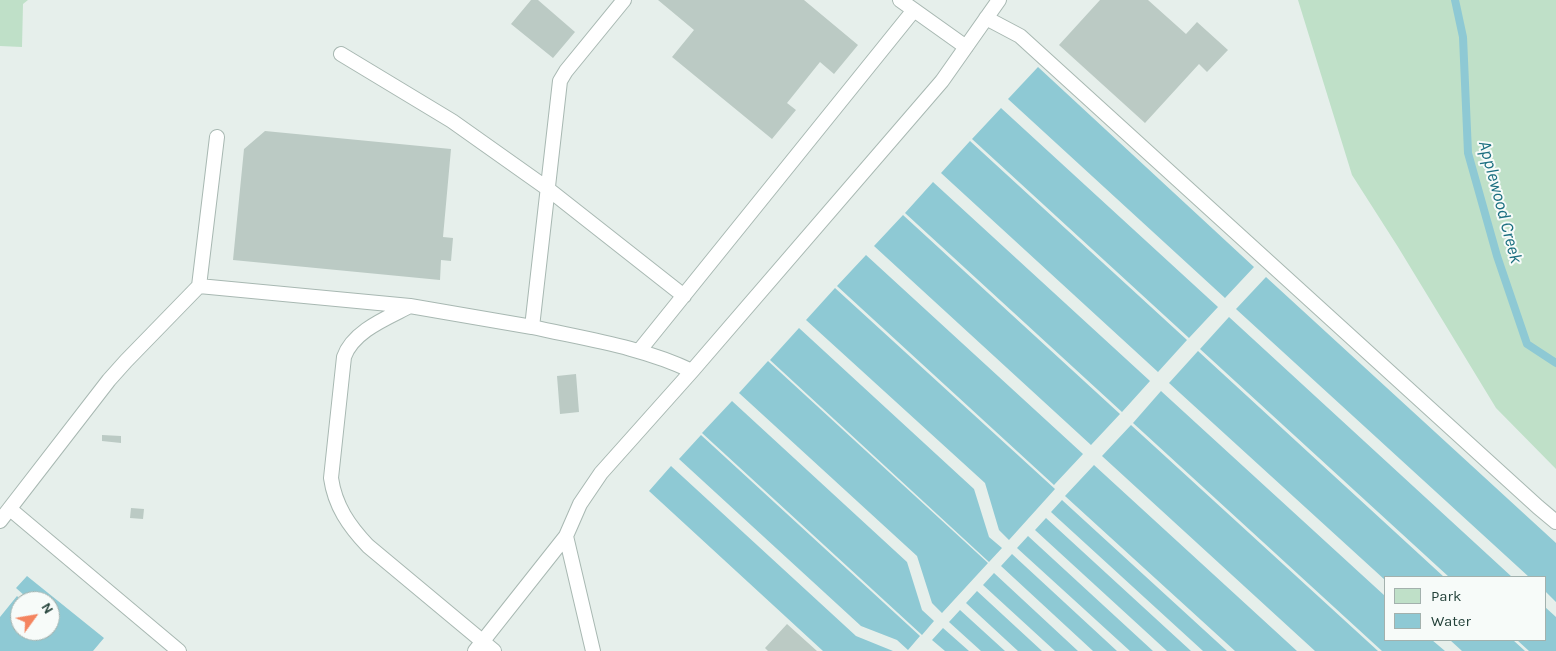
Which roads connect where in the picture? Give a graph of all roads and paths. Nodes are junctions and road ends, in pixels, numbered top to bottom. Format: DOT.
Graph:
graph roads {
  1 [pos="624,0"];
  2 [pos="900,0"];
  3 [pos="998,0"];
  4 [pos="914,10"];
  5 [pos="986,18"];
  6 [pos="966,47"];
  7 [pos="341,54"];
  8 [pos="217,138"];
  9 [pos="548,189"];
  10 [pos="200,286"];
  11 [pos="684,296"];
  12 [pos="410,306"];
  13 [pos="532,327"];
  14 [pos="639,351"];
  15 [pos="692,371"];
  16 [pos="10,509"];
  17 [pos="0,521"];
  18 [pos="1556,522"];
  19 [pos="566,536"];
  20 [pos="479,646"];
  21 [pos="180,651"];
  22 [pos="494,651"];
  23 [pos="593,651"];
  1 -- 9 [label="lane"];
  2 -- 4 [label="lane"];
  3 -- 5 [label="lane"];
  4 -- 6 [label="lane"];
  4 -- 11 [label="lane"];
  5 -- 6 [label="lane"];
  5 -- 18 [label="lane"];
  6 -- 15 [label="lane"];
  7 -- 9 [label="lane"];
  8 -- 10 [label="lane"];
  9 -- 11 [label="lane"];
  9 -- 13 [label="lane"];
  10 -- 12 [label="lane"];
  10 -- 16 [label="lane"];
  11 -- 14 [label="lane"];
  12 -- 13 [label="lane"];
  12 -- 20 [label="lane"];
  13 -- 14 [label="lane"];
  14 -- 15 [label="lane"];
  15 -- 19 [label="lane"];
  16 -- 17 [label="lane"];
  16 -- 21 [label="lane"];
  19 -- 20 [label="lane"];
  19 -- 23 [label="lane"];
  20 -- 22 [label="lane"];
}
